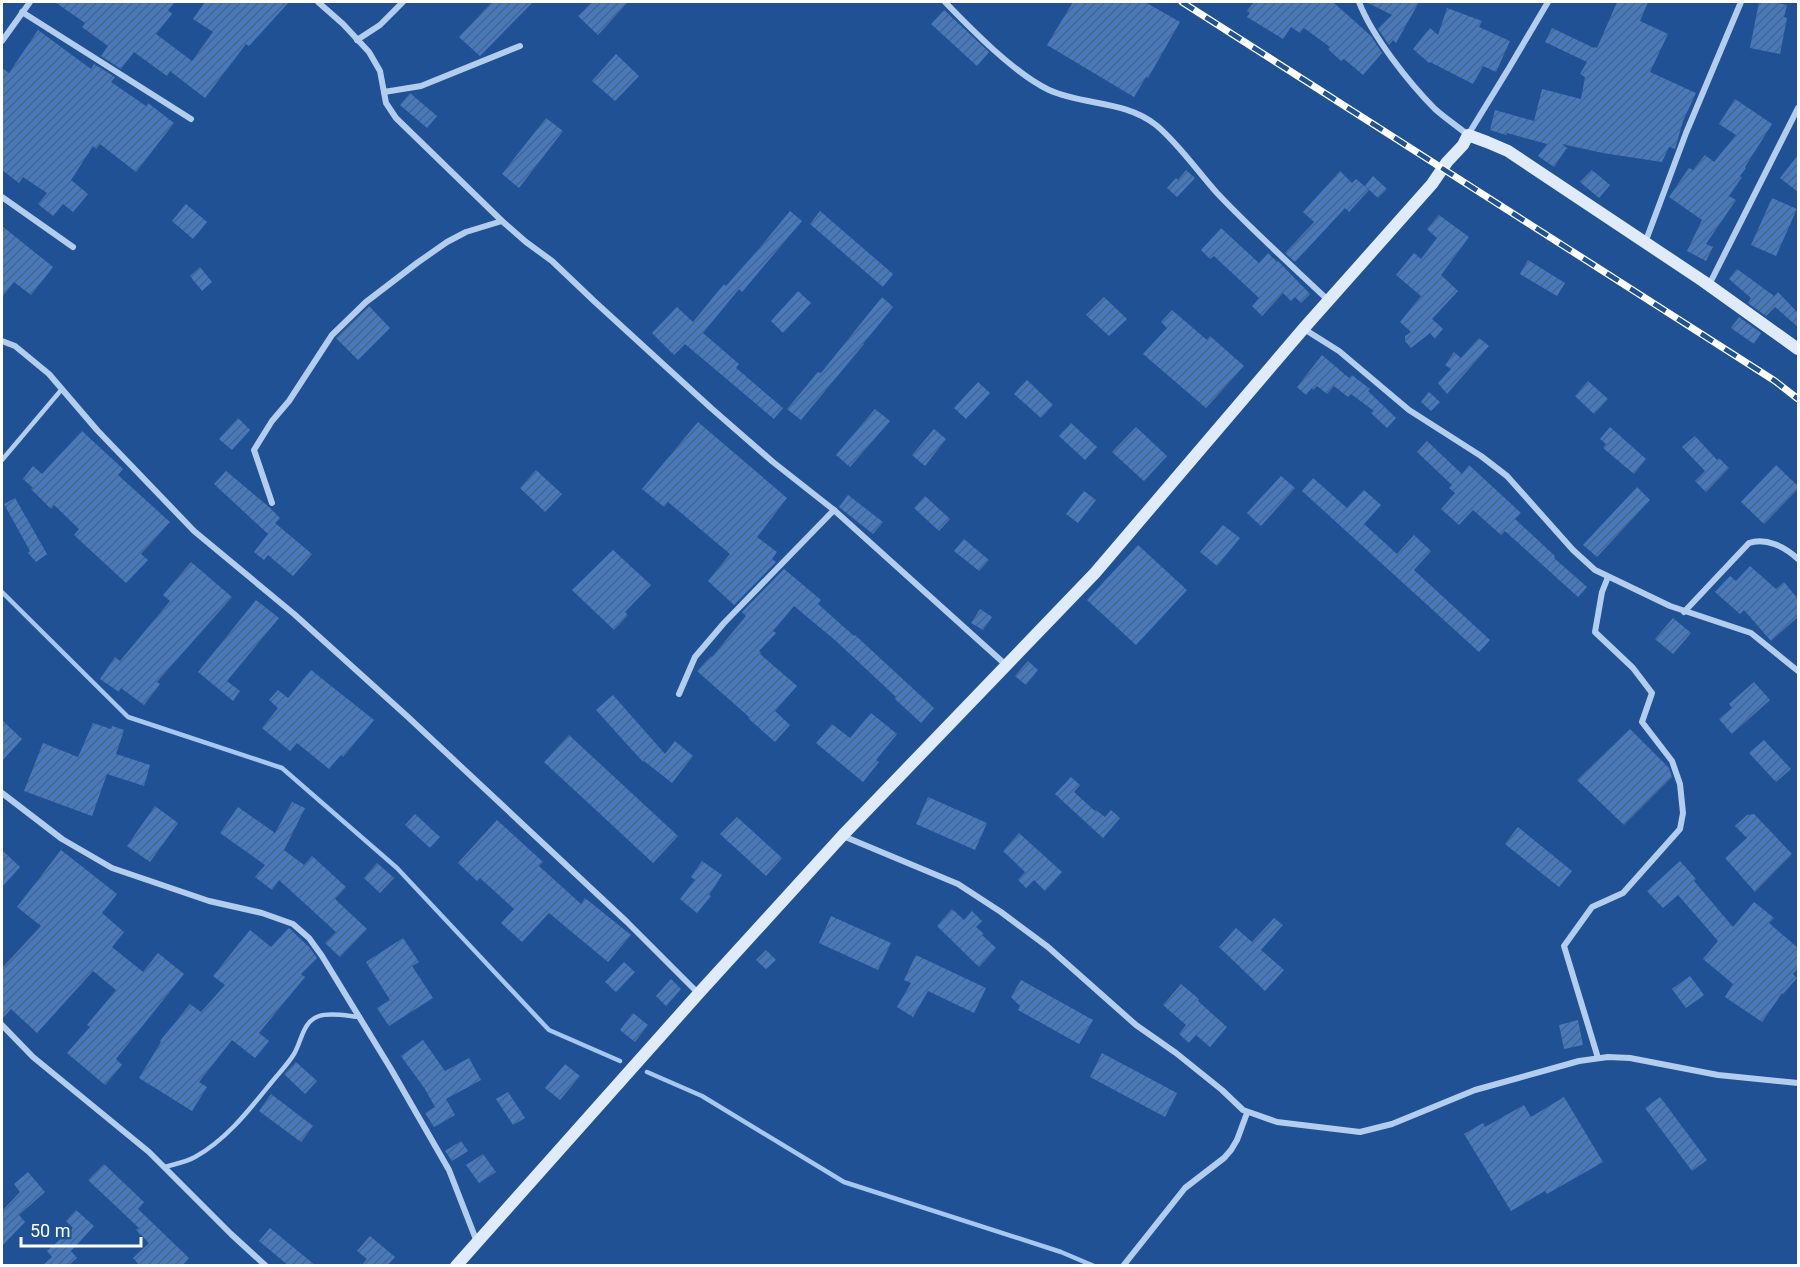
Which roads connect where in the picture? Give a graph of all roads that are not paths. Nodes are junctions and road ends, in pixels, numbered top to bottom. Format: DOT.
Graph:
graph roads {
  1 [pos="30,2"];
  2 [pos="318,2"];
  3 [pos="403,2"];
  4 [pos="945,2"];
  5 [pos="1359,2"];
  6 [pos="1548,2"];
  7 [pos="1741,2"];
  8 [pos="22,12"];
  9 [pos="357,40"];
  10 [pos="2,41"];
  11 [pos="520,46"];
  12 [pos="384,92"];
  13 [pos="1798,108"];
  14 [pos="191,119"];
  15 [pos="1468,135"];
  16 [pos="2,197"];
  17 [pos="502,221"];
  18 [pos="1645,243"];
  19 [pos="73,247"];
  20 [pos="1709,285"];
  21 [pos="1329,301"];
  22 [pos="1304,328"];
  23 [pos="2,341"];
  24 [pos="1798,349"];
  25 [pos="62,388"];
  26 [pos="2,460"];
  27 [pos="272,503"];
  28 [pos="834,510"];
  29 [pos="1798,559"];
  30 [pos="1608,577"];
  31 [pos="1684,612"];
  32 [pos="1006,665"];
  33 [pos="1798,672"];
  34 [pos="679,694"];
  35 [pos="2,793"];
  36 [pos="842,836"];
  37 [pos="699,993"];
  38 [pos="360,1017"];
  39 [pos="2,1025"];
  40 [pos="1598,1058"];
  41 [pos="1798,1083"];
  42 [pos="1247,1113"];
  43 [pos="165,1167"];
  44 [pos="477,1243"];
  45 [pos="266,1266"];
  46 [pos="456,1266"];
  47 [pos="1123,1266"];
  1 -- 8 [label="street"];
  2 -- 9 [label="street"];
  3 -- 9 [label="street"];
  4 -- 21 [label="street"];
  5 -- 15 [label="street"];
  6 -- 15 [label="street"];
  7 -- 18 [label="street"];
  8 -- 10 [label="street"];
  8 -- 14 [label="street"];
  9 -- 12 [label="street"];
  11 -- 12 [label="street"];
  12 -- 17 [label="street"];
  13 -- 20 [label="street"];
  15 -- 18 [label="street"];
  15 -- 21 [label="street"];
  16 -- 19 [label="street"];
  17 -- 27 [label="street"];
  17 -- 28 [label="street"];
  18 -- 20 [label="street"];
  20 -- 24 [label="street"];
  21 -- 22 [label="street"];
  22 -- 30 [label="street"];
  22 -- 32 [label="street"];
  23 -- 25 [label="street"];
  25 -- 26 [label="lane"];
  25 -- 37 [label="street"];
  28 -- 32 [label="street"];
  28 -- 34 [label="street"];
  29 -- 31 [label="street"];
  30 -- 31 [label="street"];
  30 -- 40 [label="street"];
  31 -- 33 [label="street"];
  32 -- 36 [label="street"];
  35 -- 38 [label="street"];
  36 -- 37 [label="street"];
  36 -- 42 [label="street"];
  37 -- 44 [label="street"];
  38 -- 43 [label="lane"];
  38 -- 44 [label="street"];
  39 -- 43 [label="street"];
  40 -- 41 [label="street"];
  40 -- 42 [label="street"];
  42 -- 47 [label="street"];
  43 -- 45 [label="street"];
  44 -- 46 [label="street"];
}
